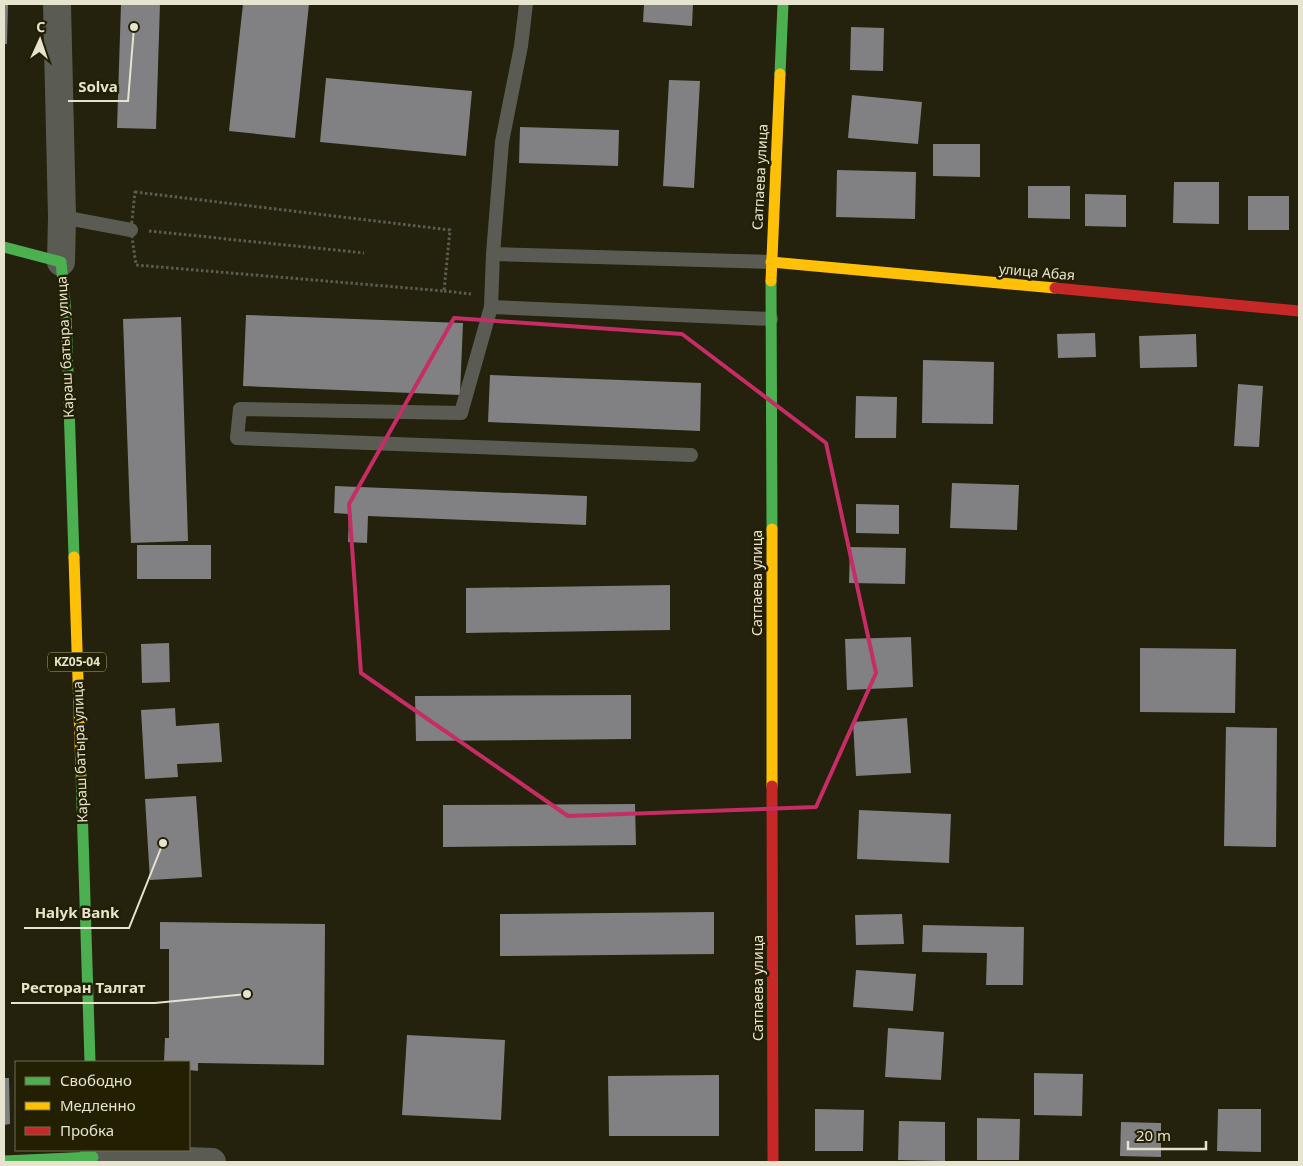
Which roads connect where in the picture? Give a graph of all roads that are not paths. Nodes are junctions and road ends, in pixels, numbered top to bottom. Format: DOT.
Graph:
graph roads {
  1 [pos="57,4"];
  2 [pos="526,4"];
  3 [pos="783,4"];
  4 [pos="62,217"];
  5 [pos="131,230"];
  6 [pos="4,247"];
  7 [pos="492,254"];
  8 [pos="61,262"];
  9 [pos="771,262"];
  10 [pos="491,302"];
  11 [pos="1299,311"];
  12 [pos="771,319"];
  13 [pos="691,455"];
  14 [pos="90,1061"];
  15 [pos="93,1156"];
  16 [pos="4,1161"];
  17 [pos="212,1162"];
  18 [pos="773,1162"];
  1 -- 4 [label="street, Караш батыра улица"];
  2 -- 7 [label="lane"];
  3 -- 9 [label="street, Сатпаева улица"];
  4 -- 5 [label="lane"];
  4 -- 8 [label="street, Караш батыра улица"];
  6 -- 8 [label="street, Караш батыра улица"];
  7 -- 9 [label="lane"];
  7 -- 10 [label="lane"];
  8 -- 14 [label="street, Караш батыра улица / KZ05-04"];
  9 -- 11 [label="street, улица Абая"];
  9 -- 12 [label="street, Сатпаева улица"];
  10 -- 12 [label="lane"];
  10 -- 13 [label="lane"];
  12 -- 18 [label="street, Сатпаева улица"];
  15 -- 16 [label="street"];
  15 -- 17 [label="street"];
}
